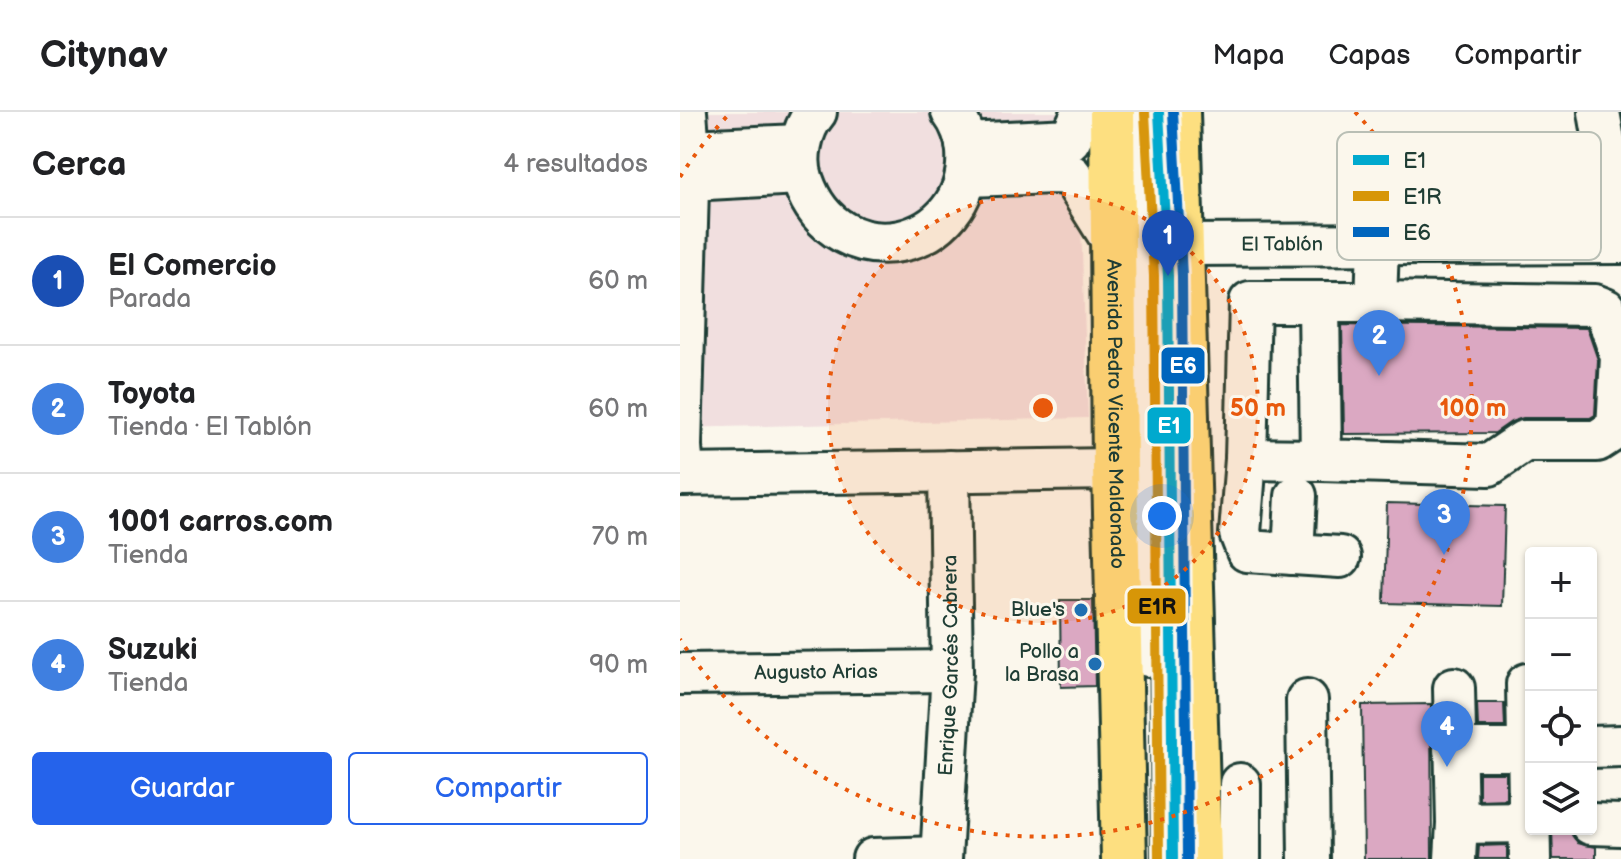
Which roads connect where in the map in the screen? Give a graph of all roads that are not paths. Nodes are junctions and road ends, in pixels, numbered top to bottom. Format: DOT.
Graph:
graph roads {
  1 [pos="1112,112"];
  2 [pos="1139,112"];
  3 [pos="1159,112"];
  4 [pos="1177,112"];
  5 [pos="1599,112"];
  6 [pos="1074,142"];
  7 [pos="805,144"];
  8 [pos="961,144"];
  9 [pos="688,147"];
  10 [pos="1620,243"];
  11 [pos="1115,245"];
  12 [pos="1182,245"];
  13 [pos="1337,245"];
  14 [pos="1377,260"];
  15 [pos="1376,302"];
  16 [pos="1319,303"];
  17 [pos="681,391"];
  18 [pos="1246,459"];
  19 [pos="1321,460"];
  20 [pos="1115,469"];
  21 [pos="949,471"];
  22 [pos="682,475"];
  23 [pos="1296,496"];
  24 [pos="1293,554"];
  25 [pos="1340,557"];
  26 [pos="952,671"];
  27 [pos="680,674"];
  28 [pos="1454,688"];
  29 [pos="1307,700"];
  30 [pos="1621,746"];
  31 [pos="1597,747"];
  32 [pos="1454,750"];
  33 [pos="1525,750"];
  34 [pos="1240,784"];
  35 [pos="1597,824"];
  36 [pos="1621,825"];
  37 [pos="1525,834"];
  38 [pos="1456,841"];
  39 [pos="941,858"];
  40 [pos="873,859"];
  41 [pos="1124,859"];
  42 [pos="1150,859"];
  43 [pos="1173,859"];
  44 [pos="1199,859"];
  45 [pos="1240,859"];
  46 [pos="1309,859"];
  1 -- 11 [label="main road, Avenida Pedro Vicente Maldonado"];
  2 -- 42 [label="street"];
  3 -- 43 [label="street"];
  4 -- 12 [label="main road"];
  5 -- 10 [label="street"];
  6 -- 8 [label="street"];
  6 -- 11 [label="street"];
  7 -- 8 [label="street"];
  7 -- 9 [label="street"];
  9 -- 17 [label="street"];
  11 -- 20 [label="main road, Avenida Pedro Vicente Maldonado"];
  12 -- 13 [label="street, El Tablón"];
  12 -- 44 [label="main road"];
  14 -- 15 [label="street"];
  15 -- 16 [label="street"];
  15 -- 19 [label="street"];
  16 -- 18 [label="street"];
  16 -- 19 [label="street"];
  17 -- 22 [label="street"];
  18 -- 19 [label="street"];
  18 -- 24 [label="street"];
  20 -- 21 [label="street"];
  20 -- 41 [label="main road, Avenida Pedro Vicente Maldonado"];
  21 -- 22 [label="street"];
  21 -- 26 [label="street, Enrique Garcés Cabrera"];
  23 -- 24 [label="street"];
  24 -- 25 [label="street"];
  26 -- 27 [label="street, Augusto Arias"];
  26 -- 39 [label="street, Enrique Garcés Cabrera"];
  28 -- 32 [label="street"];
  29 -- 46 [label="street"];
  30 -- 31 [label="street"];
  32 -- 33 [label="street"];
  32 -- 38 [label="street"];
  34 -- 45 [label="street"];
  35 -- 36 [label="street"];
  37 -- 38 [label="street"];
  39 -- 40 [label="street"];
}
